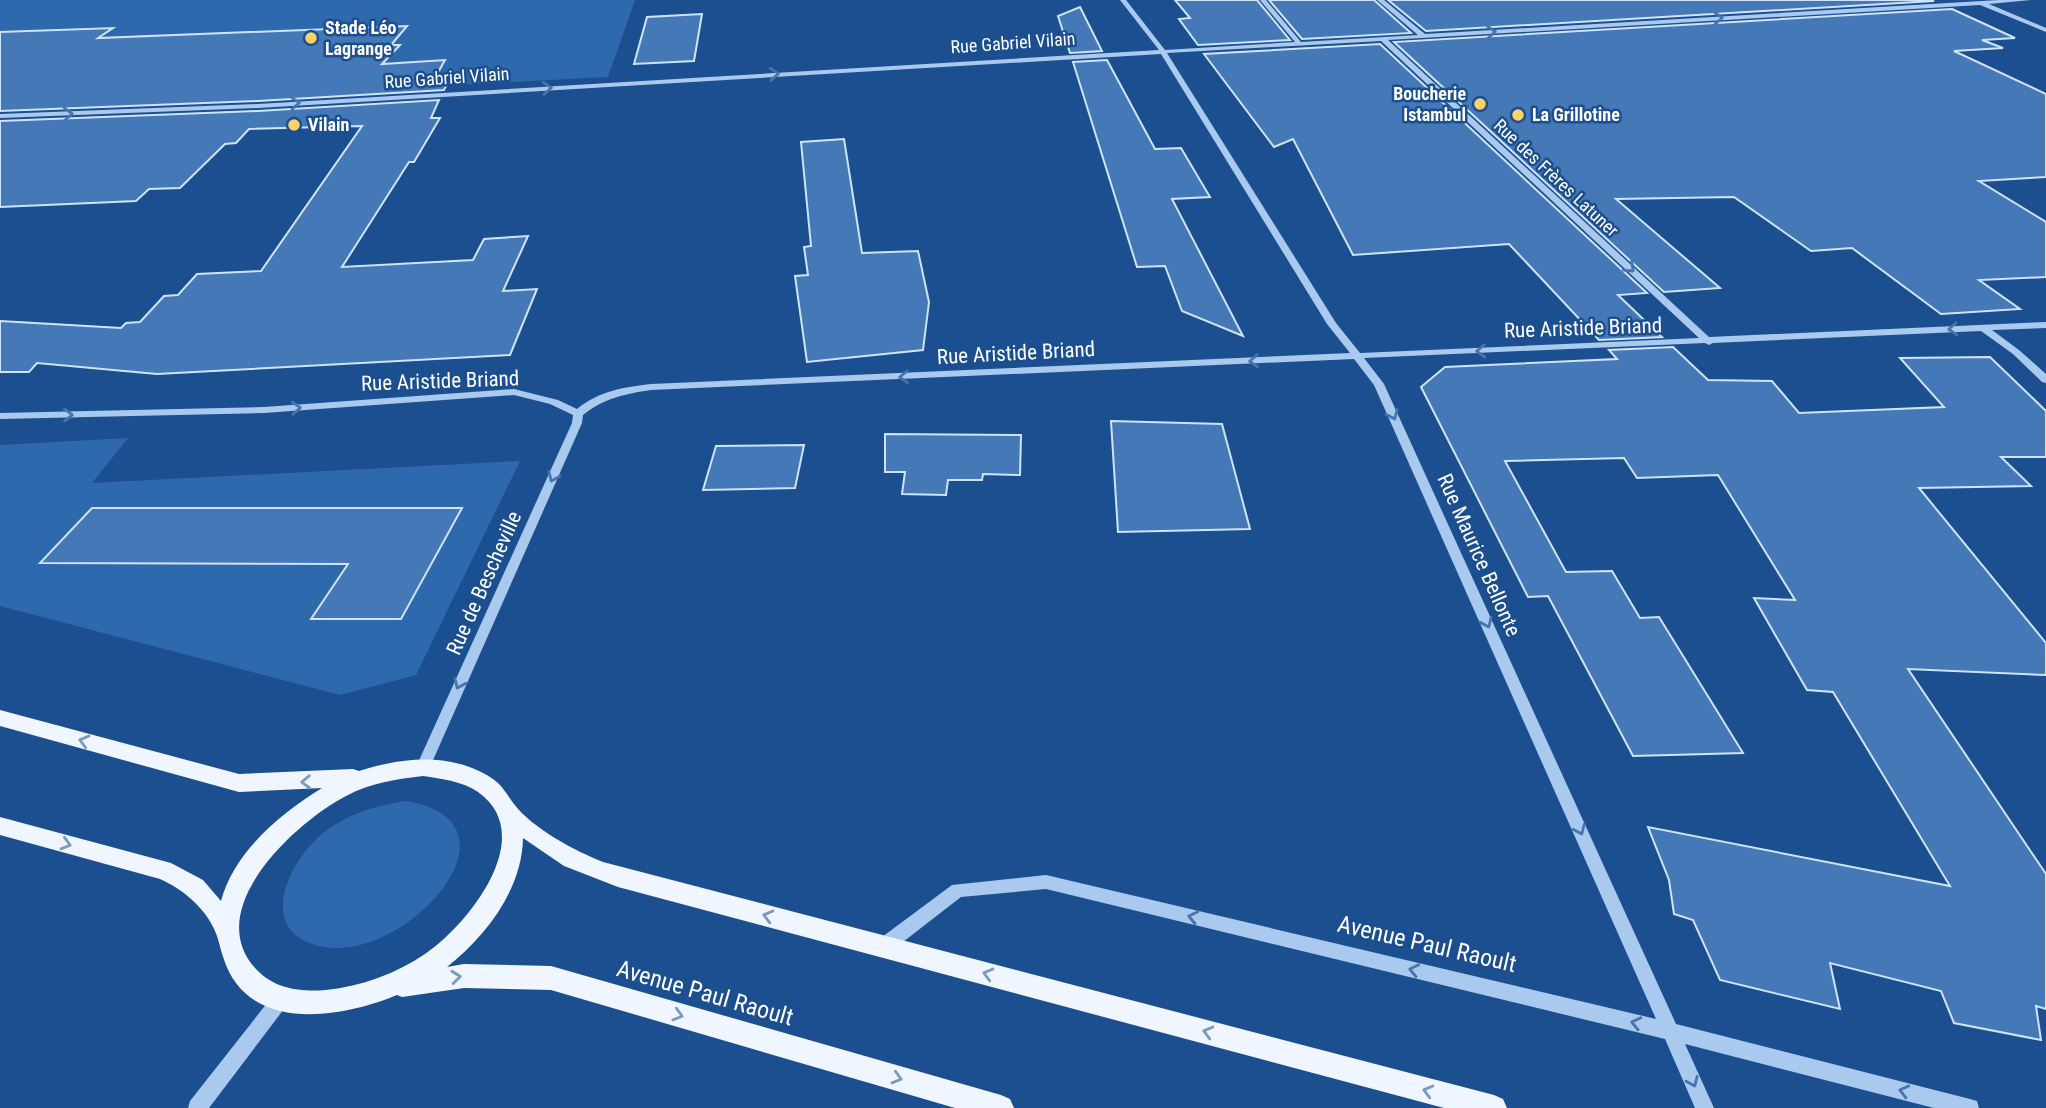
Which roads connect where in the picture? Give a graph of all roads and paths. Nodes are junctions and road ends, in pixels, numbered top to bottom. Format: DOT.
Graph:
graph roads {
  1 [pos="1123,0"];
  2 [pos="1263,0"];
  3 [pos="1380,0"];
  4 [pos="2028,0"];
  5 [pos="1977,2"];
  6 [pos="2046,30"];
  7 [pos="1423,36"];
  8 [pos="1382,38"];
  9 [pos="1299,43"];
  10 [pos="1162,50"];
  11 [pos="0,116"];
  12 [pos="2046,325"];
  13 [pos="1983,328"];
  14 [pos="1709,342"];
  15 [pos="1359,357"];
  16 [pos="2046,380"];
  17 [pos="578,414"];
  18 [pos="0,416"];
  19 [pos="0,719"];
  20 [pos="423,767"];
  21 [pos="374,775"];
  22 [pos="508,812"];
  23 [pos="0,826"];
  24 [pos="227,933"];
  25 [pos="884,946"];
  26 [pos="388,987"];
  27 [pos="281,999"];
  28 [pos="1670,1031"];
  29 [pos="197,1108"];
  30 [pos="1001,1108"];
  31 [pos="1494,1108"];
  32 [pos="1705,1108"];
  33 [pos="1970,1108"];
  1 -- 10 [label="street, Rue Maurice Bellonte"];
  2 -- 9 [label="street"];
  3 -- 7 [label="street"];
  4 -- 5 [label="street, Rue Gabriel Vilain"];
  5 -- 6 [label="street"];
  7 -- 5 [label="street, Rue Gabriel Vilain, one-way"];
  7 -- 8 [label="street, Rue Gabriel Vilain"];
  8 -- 9 [label="street, Rue Gabriel Vilain"];
  8 -- 14 [label="street, Rue des Frères Latuner, one-way"];
  9 -- 10 [label="street, Rue Gabriel Vilain"];
  11 -- 10 [label="street, Rue Gabriel Vilain, one-way"];
  10 -- 15 [label="street, Rue Maurice Bellonte"];
  12 -- 13 [label="street, Rue Aristide Briand"];
  13 -- 14 [label="street, Rue Aristide Briand, one-way"];
  13 -- 16 [label="street"];
  14 -- 15 [label="street, Rue Aristide Briand, one-way"];
  15 -- 17 [label="street, Rue Aristide Briand, one-way"];
  15 -- 28 [label="street, Rue Maurice Bellonte, one-way"];
  18 -- 17 [label="street, Rue Aristide Briand, one-way"];
  17 -- 20 [label="street, Rue de Bescheville, one-way"];
  21 -- 19 [label="main road, one-way"];
  20 -- 21 [label="main road"];
  20 -- 22 [label="main road"];
  21 -- 24 [label="main road"];
  25 -- 22 [label="main road, one-way"];
  22 -- 26 [label="main road"];
  23 -- 24 [label="main road, one-way"];
  24 -- 27 [label="main road"];
  28 -- 25 [label="street, Avenue Paul Raoult, one-way"];
  31 -- 25 [label="main road, one-way"];
  26 -- 27 [label="main road"];
  26 -- 30 [label="main road, Avenue Paul Raoult, one-way"];
  27 -- 29 [label="street"];
  28 -- 32 [label="street, Rue Maurice Bellonte, one-way"];
  33 -- 28 [label="street, Avenue Paul Raoult, one-way"];
}
